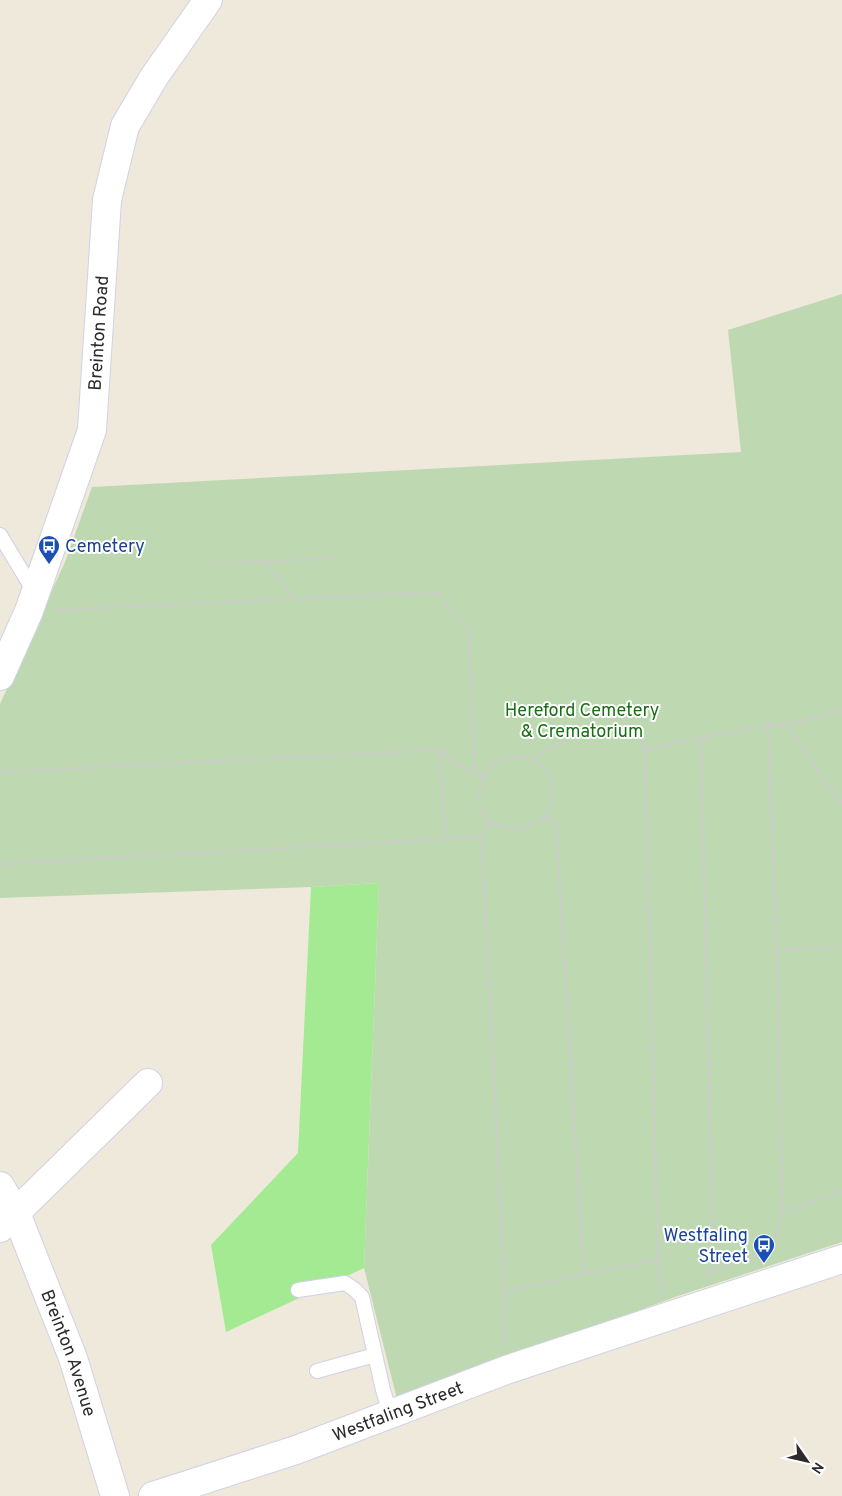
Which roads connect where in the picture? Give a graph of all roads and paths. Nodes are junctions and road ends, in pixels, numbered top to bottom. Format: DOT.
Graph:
graph roads {
  1 [pos="208,0"];
  2 [pos="0,534"];
  3 [pos="332,558"];
  4 [pos="265,561"];
  5 [pos="213,564"];
  6 [pos="295,598"];
  7 [pos="32,602"];
  8 [pos="0,676"];
  9 [pos="842,711"];
  10 [pos="768,725"];
  11 [pos="786,725"];
  12 [pos="701,739"];
  13 [pos="645,749"];
  14 [pos="439,750"];
  15 [pos="532,759"];
  16 [pos="0,772"];
  17 [pos="476,775"];
  18 [pos="484,777"];
  19 [pos="842,805"];
  20 [pos="546,816"];
  21 [pos="491,823"];
  22 [pos="482,837"];
  23 [pos="446,839"];
  24 [pos="0,864"];
  25 [pos="842,947"];
  26 [pos="777,949"];
  27 [pos="148,1083"];
  28 [pos="0,1186"];
  29 [pos="842,1191"];
  30 [pos="782,1212"];
  31 [pos="8,1220"];
  32 [pos="837,1257"];
  33 [pos="658,1260"];
  34 [pos="714,1271"];
  35 [pos="584,1274"];
  36 [pos="697,1279"];
  37 [pos="298,1290"];
  38 [pos="671,1291"];
  39 [pos="505,1292"];
  40 [pos="375,1355"];
  41 [pos="506,1370"];
  42 [pos="317,1371"];
  43 [pos="394,1413"];
  44 [pos="115,1496"];
  45 [pos="153,1496"];
  1 -- 7 [label="street, Breinton Road"];
  2 -- 7 [label="lane"];
  3 -- 4 [label="path"];
  4 -- 5 [label="path"];
  4 -- 6 [label="path"];
  6 -- 7 [label="path"];
  6 -- 17 [label="path"];
  7 -- 8 [label="street, Breinton Road"];
  9 -- 11 [label="path"];
  10 -- 11 [label="path"];
  10 -- 12 [label="path"];
  10 -- 26 [label="path"];
  11 -- 19 [label="path"];
  12 -- 13 [label="path"];
  12 -- 34 [label="path"];
  13 -- 15 [label="path"];
  13 -- 33 [label="path"];
  14 -- 16 [label="path"];
  14 -- 17 [label="path"];
  14 -- 23 [label="path"];
  15 -- 18 [label="path"];
  15 -- 20 [label="path"];
  17 -- 18 [label="path"];
  18 -- 21 [label="path"];
  20 -- 21 [label="path"];
  20 -- 35 [label="path"];
  21 -- 22 [label="path"];
  22 -- 23 [label="path"];
  22 -- 39 [label="path"];
  23 -- 24 [label="path"];
  25 -- 26 [label="path"];
  26 -- 30 [label="path"];
  27 -- 31 [label="street"];
  28 -- 31 [label="street, Breinton Avenue"];
  29 -- 30 [label="path"];
  30 -- 34 [label="path"];
  31 -- 44 [label="street, Breinton Avenue"];
  32 -- 41 [label="street, Westfaling Street"];
  33 -- 35 [label="path"];
  33 -- 38 [label="path"];
  34 -- 36 [label="path"];
  35 -- 39 [label="path"];
  37 -- 40 [label="lane"];
  39 -- 41 [label="path"];
  40 -- 42 [label="lane"];
  40 -- 43 [label="lane"];
  41 -- 43 [label="street, Westfaling Street"];
  43 -- 45 [label="street, Westfaling Street"];
}
